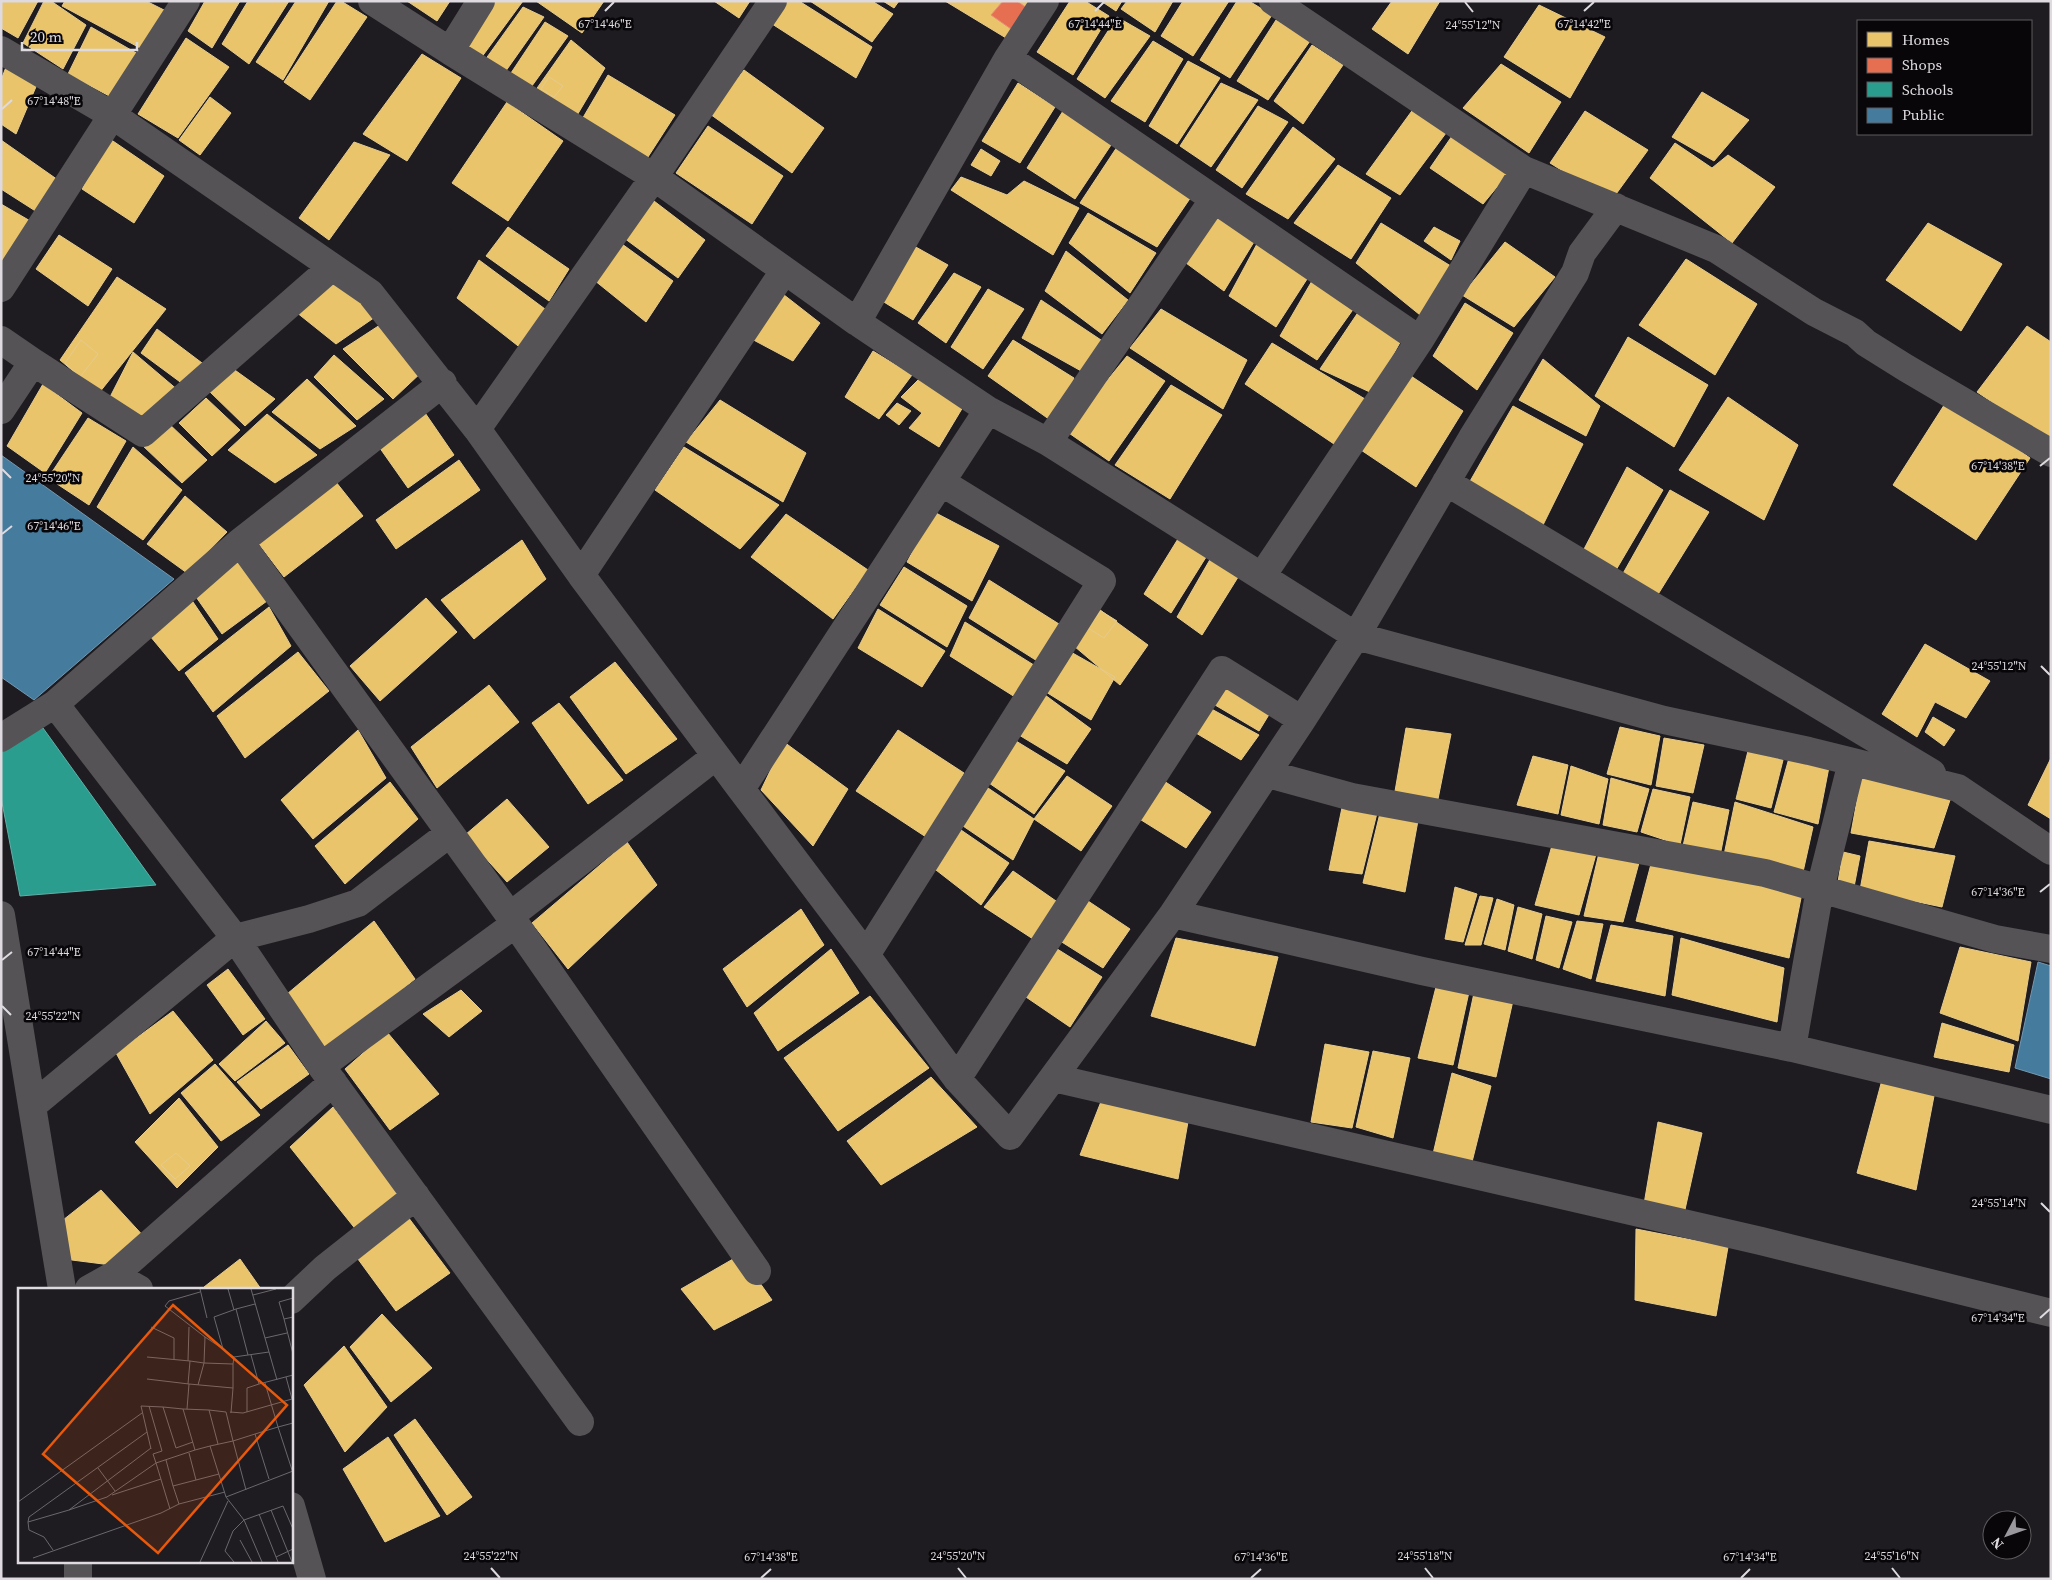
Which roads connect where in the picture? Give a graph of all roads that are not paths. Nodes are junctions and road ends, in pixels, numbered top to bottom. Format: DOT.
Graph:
graph roads {
  1 [pos="186,1"];
  2 [pos="372,1"];
  3 [pos="481,1"];
  4 [pos="773,1"];
  5 [pos="1045,1"];
  6 [pos="1273,1"];
  7 [pos="1,50"];
  8 [pos="450,51"];
  9 [pos="1008,58"];
  10 [pos="112,114"];
  11 [pos="1524,170"];
  12 [pos="654,177"];
  13 [pos="1214,199"];
  14 [pos="1616,207"];
  15 [pos="332,267"];
  16 [pos="784,271"];
  17 [pos="1,288"];
  18 [pos="857,322"];
  19 [pos="1,340"];
  20 [pos="1420,340"];
  21 [pos="33,362"];
  22 [pos="443,383"];
  23 [pos="1,410"];
  24 [pos="988,410"];
  25 [pos="477,429"];
  26 [pos="1048,442"];
  27 [pos="2051,453"];
  28 [pos="940,482"];
  29 [pos="1446,482"];
  30 [pos="240,542"];
  31 [pos="581,575"];
  32 [pos="1262,576"];
  33 [pos="1356,636"];
  34 [pos="55,704"];
  35 [pos="1302,720"];
  36 [pos="1,738"];
  37 [pos="716,756"];
  38 [pos="1852,762"];
  39 [pos="1268,774"];
  40 [pos="1958,788"];
  41 [pos="740,789"];
  42 [pos="450,833"];
  43 [pos="2051,850"];
  44 [pos="1820,889"];
  45 [pos="1,914"];
  46 [pos="1172,914"];
  47 [pos="512,920"];
  48 [pos="235,938"];
  49 [pos="2051,949"];
  50 [pos="866,955"];
  51 [pos="1792,1048"];
  52 [pos="327,1074"];
  53 [pos="957,1078"];
  54 [pos="1054,1078"];
  55 [pos="32,1106"];
  56 [pos="2051,1110"];
  57 [pos="416,1196"];
  58 [pos="757,1271"];
  59 [pos="114,1275"];
  60 [pos="62,1288"];
  61 [pos="91,1288"];
  62 [pos="137,1288"];
  63 [pos="292,1299"];
  64 [pos="2051,1313"];
  65 [pos="580,1422"];
  66 [pos="292,1509"];
  67 [pos="78,1562"];
  68 [pos="78,1579"];
  69 [pos="312,1579"];
  1 -- 10 [label="street"];
  2 -- 8 [label="street"];
  3 -- 8 [label="street"];
  4 -- 12 [label="street"];
  5 -- 9 [label="street"];
  6 -- 11 [label="street"];
  7 -- 10 [label="street"];
  8 -- 12 [label="street"];
  9 -- 13 [label="street"];
  9 -- 18 [label="street"];
  10 -- 15 [label="street"];
  10 -- 17 [label="street"];
  11 -- 14 [label="street"];
  11 -- 20 [label="street"];
  12 -- 16 [label="street"];
  12 -- 25 [label="street"];
  13 -- 20 [label="street"];
  13 -- 26 [label="street"];
  14 -- 27 [label="street"];
  14 -- 29 [label="street"];
  15 -- 21 [label="street"];
  15 -- 22 [label="street"];
  16 -- 18 [label="street"];
  16 -- 31 [label="street"];
  18 -- 24 [label="street"];
  19 -- 21 [label="street"];
  20 -- 32 [label="street"];
  21 -- 23 [label="street"];
  22 -- 25 [label="street"];
  22 -- 30 [label="street"];
  24 -- 26 [label="street"];
  24 -- 28 [label="street"];
  25 -- 31 [label="street"];
  26 -- 32 [label="street"];
  28 -- 41 [label="street"];
  28 -- 50 [label="street"];
  29 -- 33 [label="street"];
  29 -- 40 [label="street"];
  30 -- 34 [label="street"];
  30 -- 42 [label="street"];
  31 -- 37 [label="street"];
  32 -- 33 [label="street"];
  33 -- 35 [label="street"];
  33 -- 38 [label="street"];
  34 -- 36 [label="street"];
  34 -- 48 [label="street"];
  35 -- 39 [label="street"];
  35 -- 53 [label="street"];
  37 -- 41 [label="street"];
  37 -- 47 [label="street"];
  38 -- 40 [label="street"];
  38 -- 44 [label="street"];
  39 -- 44 [label="street"];
  39 -- 46 [label="street"];
  40 -- 43 [label="street"];
  41 -- 50 [label="street"];
  42 -- 47 [label="street"];
  42 -- 48 [label="street"];
  44 -- 49 [label="street"];
  44 -- 51 [label="street"];
  45 -- 55 [label="street"];
  46 -- 51 [label="street"];
  46 -- 54 [label="street"];
  47 -- 52 [label="street"];
  47 -- 58 [label="street"];
  48 -- 52 [label="street"];
  48 -- 55 [label="street"];
  50 -- 53 [label="street"];
  51 -- 56 [label="street"];
  52 -- 57 [label="street"];
  52 -- 59 [label="street"];
  53 -- 54 [label="street"];
  54 -- 64 [label="street"];
  55 -- 60 [label="street"];
  57 -- 63 [label="street"];
  57 -- 65 [label="street"];
  59 -- 61 [label="street"];
  59 -- 62 [label="street"];
  66 -- 69 [label="street"];
  67 -- 68 [label="street"];
}
